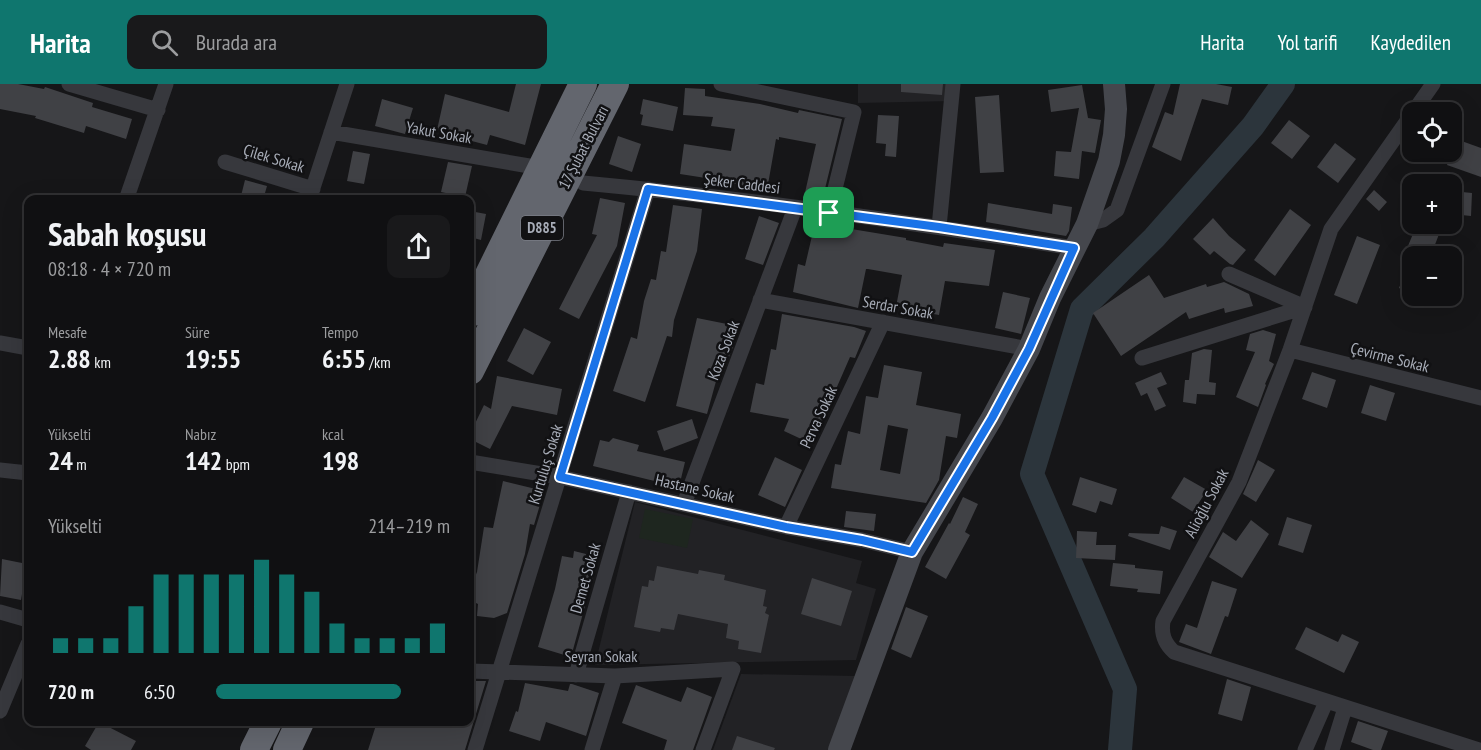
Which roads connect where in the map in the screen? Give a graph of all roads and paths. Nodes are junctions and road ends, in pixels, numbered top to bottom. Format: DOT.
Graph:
graph roads {
  1 [pos="69,84"];
  2 [pos="166,84"];
  3 [pos="347,84"];
  4 [pos="583,84"];
  5 [pos="615,84"];
  6 [pos="721,84"];
  7 [pos="953,84"];
  8 [pos="1114,84"];
  9 [pos="1163,84"];
  10 [pos="1433,84"];
  11 [pos="158,110"];
  12 [pos="331,132"];
  13 [pos="225,162"];
  14 [pos="542,168"];
  15 [pos="583,183"];
  16 [pos="648,189"];
  17 [pos="311,194"];
  18 [pos="128,195"];
  19 [pos="795,208"];
  20 [pos="829,213"];
  21 [pos="1087,224"];
  22 [pos="939,227"];
  23 [pos="1074,248"];
  24 [pos="1229,274"];
  25 [pos="478,276"];
  26 [pos="474,295"];
  27 [pos="760,300"];
  28 [pos="1305,307"];
  29 [pos="883,322"];
  30 [pos="0,343"];
  31 [pos="24,347"];
  32 [pos="1029,349"];
  33 [pos="1290,350"];
  34 [pos="1142,358"];
  35 [pos="474,363"];
  36 [pos="1481,398"];
  37 [pos="474,463"];
  38 [pos="0,470"];
  39 [pos="24,473"];
  40 [pos="560,477"];
  41 [pos="629,492"];
  42 [pos="684,504"];
  43 [pos="786,527"];
  44 [pos="912,552"];
  45 [pos="0,612"];
  46 [pos="24,619"];
  47 [pos="24,654"];
  48 [pos="474,671"];
  49 [pos="499,672"];
  50 [pos="576,675"];
  51 [pos="615,676"];
  52 [pos="1326,702"];
  53 [pos="1345,708"];
  54 [pos="0,711"];
  55 [pos="266,726"];
  56 [pos="298,726"];
  57 [pos="1447,745"];
  58 [pos="254,750"];
  59 [pos="287,750"];
  60 [pos="475,750"];
  61 [pos="592,750"];
  62 [pos="703,750"];
  63 [pos="839,750"];
  64 [pos="1305,750"];
  65 [pos="1332,750"];
  66 [pos="1479,750"];
  1 -- 11 [label="street"];
  2 -- 11 [label="street"];
  3 -- 12 [label="street"];
  4 -- 14 [label="highway, 17 Şubat Bulvarı / D885"];
  5 -- 35 [label="highway, 17 Şubat Bulvarı / D885"];
  6 -- 20 [label="street"];
  7 -- 22 [label="street"];
  8 -- 21 [label="main road"];
  9 -- 21 [label="street"];
  10 -- 28 [label="street, Alioğlu Sokak"];
  11 -- 18 [label="street"];
  12 -- 14 [label="street, Yakut Sokak"];
  12 -- 17 [label="street"];
  13 -- 17 [label="street, Çilek Sokak"];
  14 -- 25 [label="highway, 17 Şubat Bulvarı / D885"];
  15 -- 16 [label="street, Şeker Caddesi"];
  16 -- 19 [label="street, Şeker Caddesi"];
  16 -- 40 [label="street, Kurtuluş Sokak"];
  19 -- 20 [label="street, Şeker Caddesi"];
  19 -- 27 [label="street, Koza Sokak"];
  20 -- 22 [label="street, Şeker Caddesi"];
  21 -- 23 [label="main road"];
  22 -- 23 [label="street, Şeker Caddesi"];
  23 -- 32 [label="main road"];
  24 -- 28 [label="street"];
  25 -- 26 [label="highway, 17 Şubat Bulvarı / D885"];
  27 -- 29 [label="street, Serdar Sokak"];
  27 -- 42 [label="street, Koza Sokak"];
  28 -- 33 [label="street, Alioğlu Sokak"];
  28 -- 34 [label="street"];
  29 -- 32 [label="street, Serdar Sokak"];
  29 -- 43 [label="street, Perva Sokak"];
  30 -- 31 [label="street"];
  32 -- 44 [label="main road"];
  33 -- 36 [label="street, Çevirme Sokak"];
  33 -- 52 [label="street, Alioğlu Sokak"];
  37 -- 40 [label="street, Hastane Sokak"];
  38 -- 39 [label="street"];
  40 -- 41 [label="street, Hastane Sokak"];
  40 -- 49 [label="street, Kurtuluş Sokak"];
  41 -- 42 [label="street, Hastane Sokak"];
  41 -- 50 [label="street, Demet Sokak"];
  42 -- 43 [label="street, Hastane Sokak"];
  43 -- 44 [label="street, Hastane Sokak"];
  44 -- 63 [label="main road"];
  45 -- 46 [label="street"];
  47 -- 54 [label="street"];
  48 -- 49 [label="street, Seyran Sokak"];
  49 -- 50 [label="street, Seyran Sokak"];
  49 -- 60 [label="street, Kurtuluş Sokak"];
  50 -- 51 [label="street, Seyran Sokak"];
  51 -- 61 [label="street"];
  51 -- 62 [label="street, Seyran Sokak"];
  52 -- 53 [label="street, Alioğlu Sokak"];
  52 -- 64 [label="street"];
  53 -- 57 [label="street, Alioğlu Sokak"];
  53 -- 65 [label="street"];
  55 -- 58 [label="highway"];
  56 -- 59 [label="highway"];
  57 -- 66 [label="street, Alioğlu Sokak"];
}
